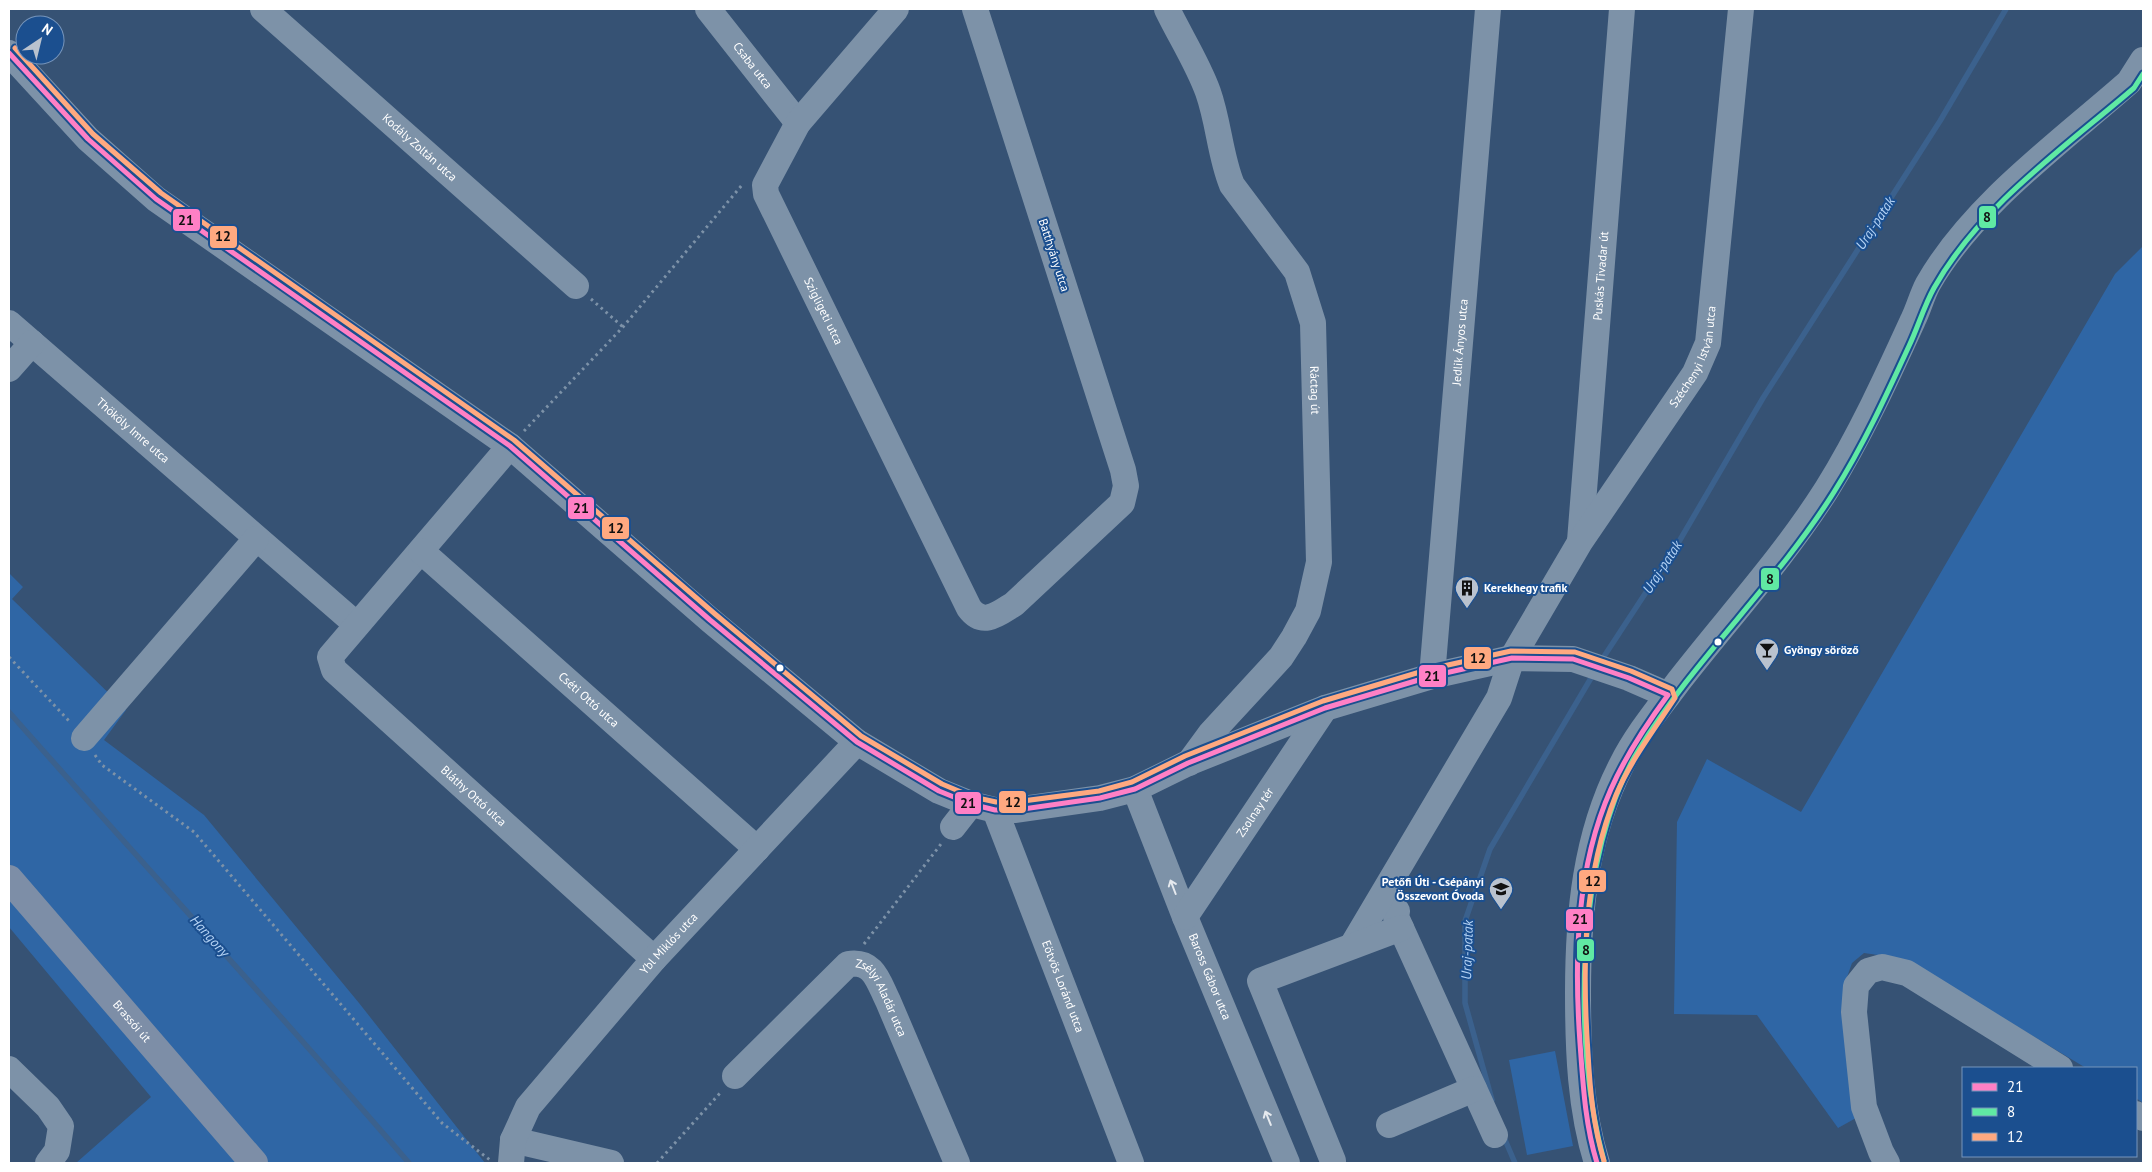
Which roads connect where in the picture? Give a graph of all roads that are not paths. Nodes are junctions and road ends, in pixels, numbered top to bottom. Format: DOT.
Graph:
graph roads {
  1 [pos="263,9"];
  2 [pos="708,9"];
  3 [pos="896,9"];
  4 [pos="975,9"];
  5 [pos="1167,9"];
  6 [pos="1488,9"];
  7 [pos="1622,9"];
  8 [pos="1741,9"];
  9 [pos="9,53"];
  10 [pos="2143,60"];
  11 [pos="798,123"];
  12 [pos="576,286"];
  13 [pos="9,323"];
  14 [pos="32,343"];
  15 [pos="9,369"];
  16 [pos="510,446"];
  17 [pos="256,539"];
  18 [pos="1580,542"];
  19 [pos="421,551"];
  20 [pos="994,617"];
  21 [pos="358,625"];
  22 [pos="1512,658"];
  23 [pos="1432,676"];
  24 [pos="1668,695"];
  25 [pos="1325,708"];
  26 [pos="84,738"];
  27 [pos="857,742"];
  28 [pos="1188,763"];
  29 [pos="1136,789"];
  30 [pos="983,807"];
  31 [pos="953,827"];
  32 [pos="757,849"];
  33 [pos="1404,861"];
  34 [pos="9,879"];
  35 [pos="1185,917"];
  36 [pos="1399,923"];
  37 [pos="1352,946"];
  38 [pos="654,959"];
  39 [pos="2058,1067"];
  40 [pos="9,1069"];
  41 [pos="735,1076"];
  42 [pos="1474,1089"];
  43 [pos="1389,1125"];
  44 [pos="1495,1135"];
  45 [pos="512,1152"];
  46 [pos="1333,1161"];
  47 [pos="48,1163"];
  48 [pos="254,1163"];
  49 [pos="611,1163"];
  50 [pos="957,1163"];
  51 [pos="1132,1163"];
  52 [pos="1287,1163"];
  53 [pos="1597,1163"];
  54 [pos="1888,1163"];
  1 -- 12 [label="street, Kodály Zoltán utca"];
  2 -- 11 [label="street, Csaba utca"];
  3 -- 11 [label="street, Szigligeti utca"];
  4 -- 20 [label="street, Batthyány utca"];
  5 -- 28 [label="street, Ráctag út"];
  6 -- 23 [label="street, Jedlik Ányos utca"];
  7 -- 18 [label="street, Puskás Tivadar út"];
  8 -- 18 [label="street, Széchenyi István utca"];
  9 -- 16 [label="street"];
  10 -- 24 [label="street"];
  11 -- 20 [label="street, Szigligeti utca"];
  13 -- 14 [label="street, Thököly Imre utca"];
  14 -- 15 [label="street"];
  14 -- 17 [label="street, Thököly Imre utca"];
  16 -- 19 [label="street"];
  16 -- 27 [label="street"];
  17 -- 21 [label="street, Thököly Imre utca"];
  17 -- 26 [label="street"];
  18 -- 22 [label="street, Széchenyi István utca"];
  19 -- 21 [label="street"];
  19 -- 32 [label="street, Cséti Ottó utca"];
  21 -- 38 [label="street, Bláthy Ottó utca"];
  22 -- 23 [label="street"];
  22 -- 24 [label="street"];
  22 -- 33 [label="street, Széchenyi István utca"];
  23 -- 25 [label="street"];
  24 -- 53 [label="street"];
  25 -- 28 [label="street"];
  25 -- 35 [label="street, Zsolnay tér"];
  27 -- 30 [label="street"];
  27 -- 32 [label="street, Ybl Miklós utca"];
  28 -- 29 [label="street"];
  29 -- 30 [label="street"];
  35 -- 29 [label="street, Baross Gábor utca, one-way"];
  30 -- 31 [label="street"];
  30 -- 51 [label="street, Eötvös Loránd utca"];
  32 -- 38 [label="street, Ybl Miklós utca"];
  33 -- 36 [label="street"];
  33 -- 37 [label="street, Széchenyi István utca"];
  34 -- 48 [label="main road, Brassói út"];
  52 -- 35 [label="street, Baross Gábor utca, one-way"];
  36 -- 37 [label="street"];
  36 -- 42 [label="street"];
  37 -- 46 [label="street"];
  38 -- 45 [label="street, Ybl Miklós utca"];
  39 -- 54 [label="street"];
  40 -- 47 [label="street"];
  41 -- 50 [label="street, Zsélyi Aladár utca"];
  42 -- 43 [label="street"];
  42 -- 44 [label="street"];
  45 -- 49 [label="street"];
}
